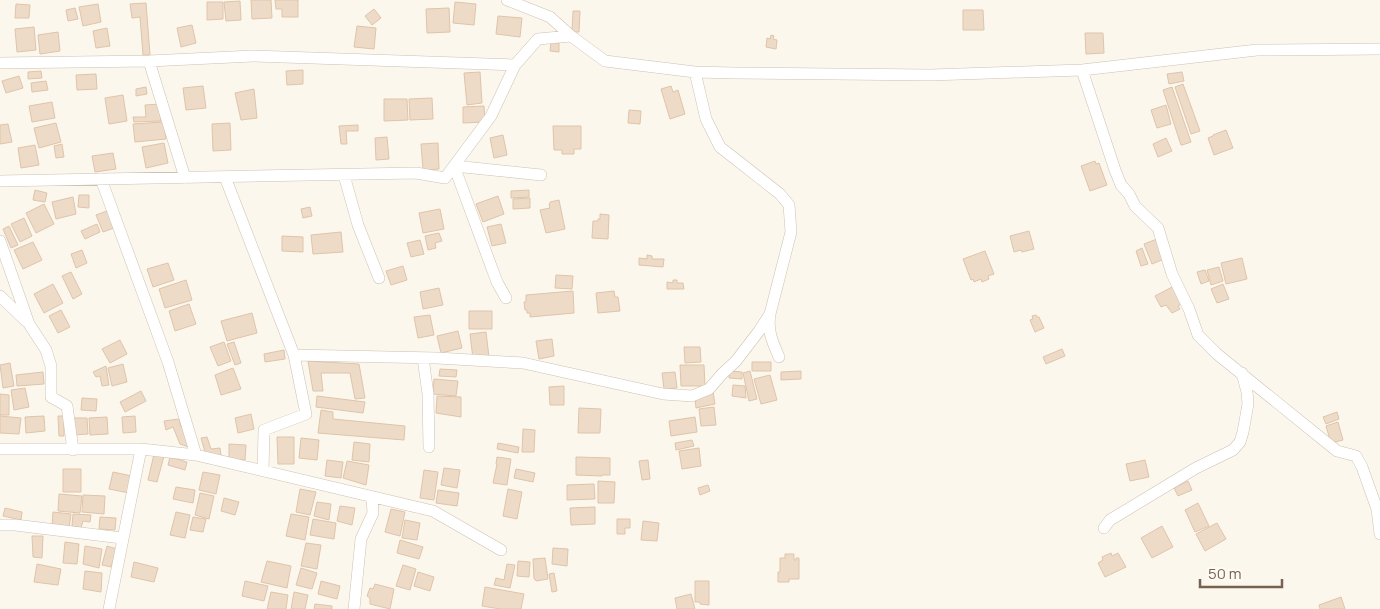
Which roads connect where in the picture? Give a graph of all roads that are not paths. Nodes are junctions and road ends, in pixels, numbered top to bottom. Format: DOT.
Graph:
graph roads {
  1 [pos="507,0"];
  2 [pos="571,36"];
  3 [pos="1380,49"];
  4 [pos="149,61"];
  5 [pos="0,63"];
  6 [pos="515,65"];
  7 [pos="1082,70"];
  8 [pos="695,72"];
  9 [pos="454,166"];
  10 [pos="344,175"];
  11 [pos="541,175"];
  12 [pos="224,177"];
  13 [pos="185,178"];
  14 [pos="101,179"];
  15 [pos="0,180"];
  16 [pos="0,241"];
  17 [pos="379,278"];
  18 [pos="0,296"];
  19 [pos="506,298"];
  20 [pos="770,314"];
  21 [pos="29,324"];
  22 [pos="294,355"];
  23 [pos="780,357"];
  24 [pos="423,358"];
  25 [pos="1242,373"];
  26 [pos="429,447"];
  27 [pos="0,449"];
  28 [pos="73,450"];
  29 [pos="141,450"];
  30 [pos="196,455"];
  31 [pos="263,471"];
  32 [pos="372,498"];
  33 [pos="0,525"];
  34 [pos="1104,528"];
  35 [pos="1380,534"];
  36 [pos="122,538"];
  37 [pos="502,550"];
  38 [pos="109,609"];
  39 [pos="354,609"];
  1 -- 2 [label="street"];
  2 -- 6 [label="street"];
  2 -- 8 [label="street"];
  3 -- 7 [label="street"];
  4 -- 5 [label="street"];
  4 -- 6 [label="street"];
  4 -- 13 [label="street"];
  6 -- 9 [label="street"];
  7 -- 8 [label="street"];
  7 -- 25 [label="street"];
  8 -- 20 [label="street"];
  9 -- 10 [label="street"];
  9 -- 11 [label="street"];
  9 -- 19 [label="street"];
  10 -- 12 [label="street"];
  10 -- 17 [label="street"];
  12 -- 13 [label="street"];
  12 -- 22 [label="street"];
  13 -- 14 [label="street"];
  14 -- 15 [label="street"];
  14 -- 30 [label="street"];
  16 -- 21 [label="street"];
  18 -- 21 [label="street"];
  20 -- 23 [label="street"];
  20 -- 24 [label="street"];
  21 -- 28 [label="street"];
  22 -- 24 [label="street"];
  22 -- 31 [label="street"];
  24 -- 26 [label="street"];
  25 -- 34 [label="street"];
  25 -- 35 [label="street"];
  27 -- 28 [label="street"];
  28 -- 29 [label="street"];
  29 -- 30 [label="street"];
  29 -- 36 [label="street"];
  30 -- 31 [label="street"];
  31 -- 32 [label="street"];
  32 -- 37 [label="street"];
  32 -- 39 [label="street"];
  33 -- 36 [label="street"];
  36 -- 38 [label="street"];
}
